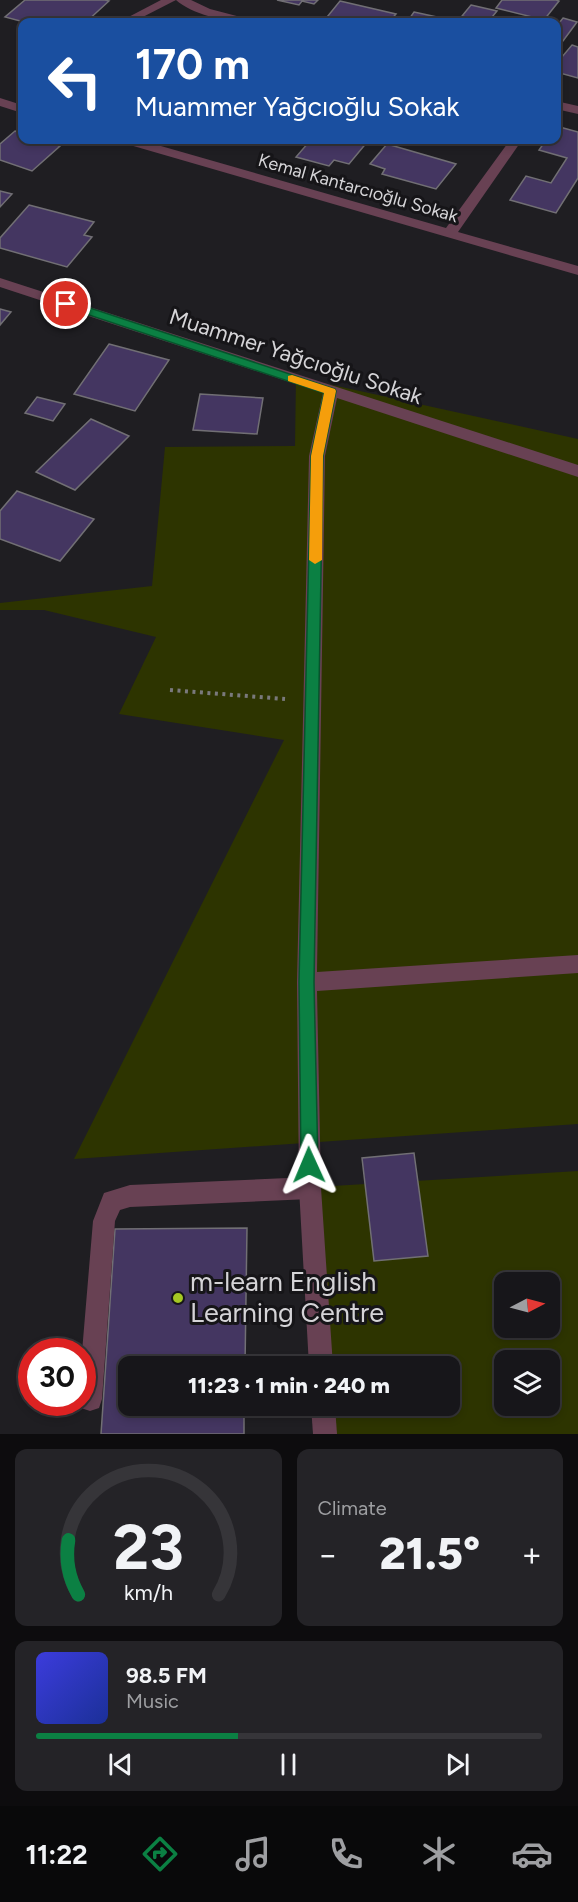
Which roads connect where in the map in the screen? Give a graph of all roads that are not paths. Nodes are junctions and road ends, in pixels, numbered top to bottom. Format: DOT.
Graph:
graph roads {
  1 [pos="170,0"];
  2 [pos="182,0"];
  3 [pos="133,18"];
  4 [pos="233,18"];
  5 [pos="1,104"];
  6 [pos="561,106"];
  7 [pos="18,108"];
  8 [pos="578,111"];
  9 [pos="142,144"];
  10 [pos="513,144"];
  11 [pos="450,233"];
  12 [pos="578,271"];
  13 [pos="0,282"];
  14 [pos="331,391"];
  15 [pos="578,471"];
  16 [pos="578,964"];
  17 [pos="307,982"];
  18 [pos="310,1188"];
  19 [pos="95,1338"];
  20 [pos="320,1356"];
  21 [pos="324,1416"];
  22 [pos="325,1434"];
  1 -- 3 [label="street"];
  2 -- 4 [label="street"];
  5 -- 7 [label="street"];
  6 -- 8 [label="street"];
  9 -- 11 [label="street, Kemal Kantarcıoğlu Sokak"];
  10 -- 11 [label="street"];
  11 -- 12 [label="street, Kemal Kantarcıoğlu Sokak"];
  13 -- 14 [label="street, Muammer Yağcıoğlu Sokak"];
  14 -- 15 [label="street, Muammer Yağcıoğlu Sokak"];
  14 -- 17 [label="street"];
  16 -- 17 [label="street"];
  17 -- 18 [label="street"];
  18 -- 19 [label="street"];
  18 -- 20 [label="street"];
  21 -- 22 [label="street"];
}
